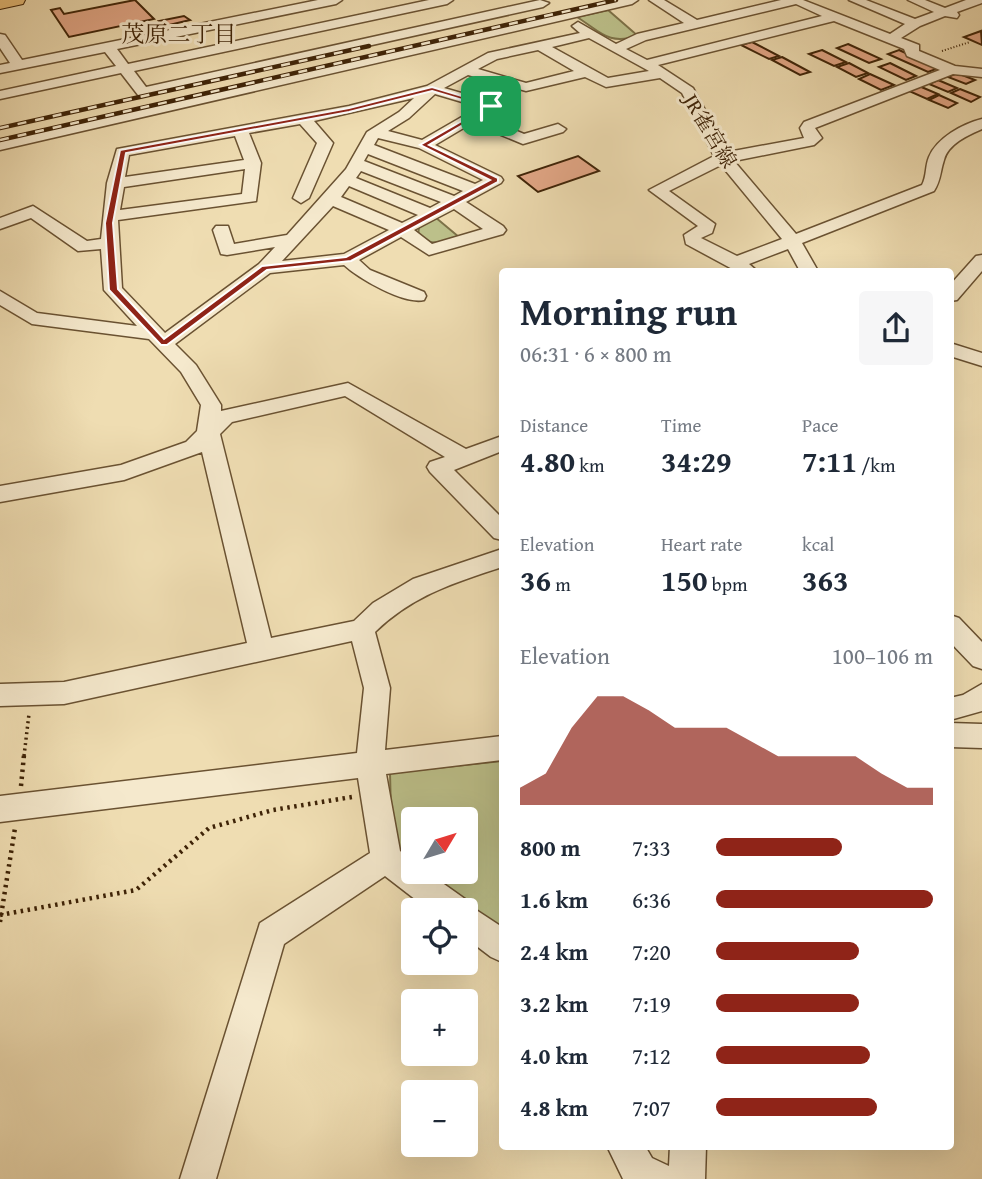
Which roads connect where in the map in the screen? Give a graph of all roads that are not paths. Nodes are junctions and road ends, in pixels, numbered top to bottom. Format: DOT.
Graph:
graph roads {
  1 [pos="16,0"];
  2 [pos="336,0"];
  3 [pos="447,0"];
  4 [pos="632,0"];
  5 [pos="655,0"];
  6 [pos="818,0"];
  7 [pos="855,0"];
  8 [pos="914,0"];
  9 [pos="976,0"];
  10 [pos="541,1"];
  11 [pos="799,1"];
  12 [pos="771,2"];
  13 [pos="0,3"];
  14 [pos="720,5"];
  15 [pos="944,12"];
  16 [pos="737,14"];
  17 [pos="563,16"];
  18 [pos="835,17"];
  19 [pos="244,19"];
  20 [pos="967,20"];
  21 [pos="811,23"];
  22 [pos="915,23"];
  23 [pos="695,24"];
  24 [pos="590,34"];
  25 [pos="834,34"];
  26 [pos="0,38"];
  27 [pos="750,38"];
  28 [pos="263,39"];
  29 [pos="891,39"];
  30 [pos="539,45"];
  31 [pos="108,47"];
  32 [pos="614,49"];
  33 [pos="773,50"];
  34 [pos="646,64"];
  35 [pos="21,65"];
  36 [pos="0,69"];
  37 [pos="123,69"];
  38 [pos="466,70"];
  39 [pos="952,70"];
  40 [pos="586,72"];
  41 [pos="663,73"];
  42 [pos="982,73"];
  43 [pos="430,84"];
  44 [pos="41,86"];
  45 [pos="0,95"];
  46 [pos="470,117"];
  47 [pos="304,119"];
  48 [pos="982,123"];
  49 [pos="558,129"];
  50 [pos="241,131"];
  51 [pos="129,133"];
  52 [pos="376,133"];
  53 [pos="0,145"];
  54 [pos="424,145"];
  55 [pos="365,147"];
  56 [pos="723,158"];
  57 [pos="253,163"];
  58 [pos="315,166"];
  59 [pos="351,170"];
  60 [pos="115,183"];
  61 [pos="476,190"];
  62 [pos="301,198"];
  63 [pos="330,200"];
  64 [pos="453,201"];
  65 [pos="430,214"];
  66 [pos="110,216"];
  67 [pos="0,224"];
  68 [pos="305,225"];
  69 [pos="262,228"];
  70 [pos="401,229"];
  71 [pos="222,230"];
  72 [pos="292,239"];
  73 [pos="792,240"];
  74 [pos="110,242"];
  75 [pos="348,259"];
  76 [pos="982,260"];
  77 [pos="742,267"];
  78 [pos="265,268"];
  79 [pos="807,268"];
  80 [pos="954,292"];
  81 [pos="418,296"];
  82 [pos="0,297"];
  83 [pos="159,339"];
  84 [pos="954,350"];
  85 [pos="982,360"];
  86 [pos="208,431"];
  87 [pos="499,444"];
  88 [pos="464,458"];
  89 [pos="0,494"];
  90 [pos="499,529"];
  91 [pos="499,559"];
  92 [pos="362,628"];
  93 [pos="954,629"];
  94 [pos="261,648"];
  95 [pos="982,659"];
  96 [pos="0,695"];
  97 [pos="982,695"];
  98 [pos="954,708"];
  99 [pos="954,735"];
  100 [pos="982,736"];
  101 [pos="499,748"];
  102 [pos="370,763"];
  103 [pos="0,809"];
  104 [pos="386,859"];
  105 [pos="438,898"];
  106 [pos="478,928"];
  107 [pos="499,945"];
  108 [pos="627,1150"];
  109 [pos="688,1150"];
  110 [pos="198,1179"];
  111 [pos="657,1179"];
  112 [pos="687,1179"];
  1 -- 13 [label="highway"];
  2 -- 19 [label="street"];
  3 -- 28 [label="street"];
  4 -- 17 [label="street"];
  5 -- 23 [label="street"];
  6 -- 11 [label="street"];
  7 -- 22 [label="street"];
  8 -- 15 [label="street"];
  9 -- 15 [label="street"];
  10 -- 17 [label="street, JR雀宮線"];
  10 -- 37 [label="street"];
  11 -- 12 [label="street"];
  11 -- 18 [label="street"];
  12 -- 16 [label="street"];
  14 -- 16 [label="street"];
  15 -- 20 [label="street"];
  15 -- 22 [label="street"];
  16 -- 23 [label="street"];
  17 -- 24 [label="street, JR雀宮線"];
  17 -- 51 [label="street"];
  18 -- 21 [label="street"];
  18 -- 29 [label="street"];
  19 -- 28 [label="street"];
  19 -- 31 [label="street"];
  21 -- 25 [label="street"];
  21 -- 27 [label="street"];
  22 -- 29 [label="street"];
  23 -- 32 [label="street"];
  24 -- 30 [label="street"];
  24 -- 32 [label="street, JR雀宮線"];
  26 -- 35 [label="street"];
  27 -- 33 [label="street"];
  27 -- 34 [label="street"];
  28 -- 37 [label="street"];
  29 -- 39 [label="street"];
  30 -- 38 [label="street"];
  30 -- 40 [label="street"];
  31 -- 35 [label="street"];
  31 -- 37 [label="street"];
  32 -- 34 [label="street, JR雀宮線"];
  34 -- 41 [label="street, JR雀宮線"];
  35 -- 36 [label="street"];
  35 -- 44 [label="street"];
  37 -- 44 [label="street"];
  38 -- 40 [label="street"];
  38 -- 43 [label="street"];
  39 -- 42 [label="street"];
  39 -- 56 [label="street"];
  40 -- 41 [label="street"];
  41 -- 56 [label="street, JR雀宮線"];
  43 -- 46 [label="street"];
  43 -- 47 [label="street"];
  43 -- 52 [label="street"];
  44 -- 45 [label="street"];
  46 -- 49 [label="street"];
  46 -- 54 [label="street"];
  47 -- 50 [label="street"];
  47 -- 58 [label="street"];
  48 -- 73 [label="street"];
  50 -- 51 [label="street"];
  50 -- 57 [label="street"];
  51 -- 53 [label="street"];
  51 -- 60 [label="street"];
  52 -- 54 [label="street"];
  52 -- 55 [label="street"];
  54 -- 61 [label="street"];
  55 -- 59 [label="street"];
  55 -- 61 [label="street"];
  56 -- 73 [label="street, JR雀宮線"];
  56 -- 77 [label="street"];
  57 -- 60 [label="street"];
  57 -- 66 [label="street"];
  58 -- 59 [label="street"];
  58 -- 62 [label="street"];
  59 -- 63 [label="street"];
  59 -- 64 [label="street"];
  59 -- 65 [label="street"];
  60 -- 66 [label="street"];
  61 -- 64 [label="street"];
  63 -- 68 [label="street"];
  63 -- 70 [label="street"];
  64 -- 65 [label="street"];
  64 -- 70 [label="street"];
  65 -- 70 [label="street"];
  66 -- 74 [label="street"];
  67 -- 74 [label="street"];
  68 -- 69 [label="street"];
  68 -- 72 [label="street"];
  70 -- 75 [label="street"];
  71 -- 72 [label="street"];
  72 -- 78 [label="street"];
  73 -- 77 [label="street"];
  73 -- 79 [label="street, JR雀宮線"];
  74 -- 83 [label="street"];
  75 -- 78 [label="street"];
  75 -- 81 [label="street"];
  76 -- 80 [label="street"];
  78 -- 83 [label="street"];
  82 -- 83 [label="street"];
  83 -- 86 [label="street"];
  84 -- 85 [label="street"];
  86 -- 88 [label="street"];
  86 -- 89 [label="street"];
  86 -- 94 [label="street"];
  87 -- 88 [label="street"];
  88 -- 90 [label="street"];
  91 -- 92 [label="street"];
  92 -- 94 [label="street"];
  92 -- 102 [label="street"];
  93 -- 95 [label="street"];
  94 -- 96 [label="street"];
  97 -- 98 [label="street"];
  99 -- 100 [label="street"];
  101 -- 102 [label="street"];
  102 -- 103 [label="street"];
  102 -- 104 [label="street"];
  104 -- 105 [label="street"];
  104 -- 110 [label="street"];
  106 -- 107 [label="street"];
  108 -- 111 [label="street"];
  109 -- 112 [label="street"];
}
